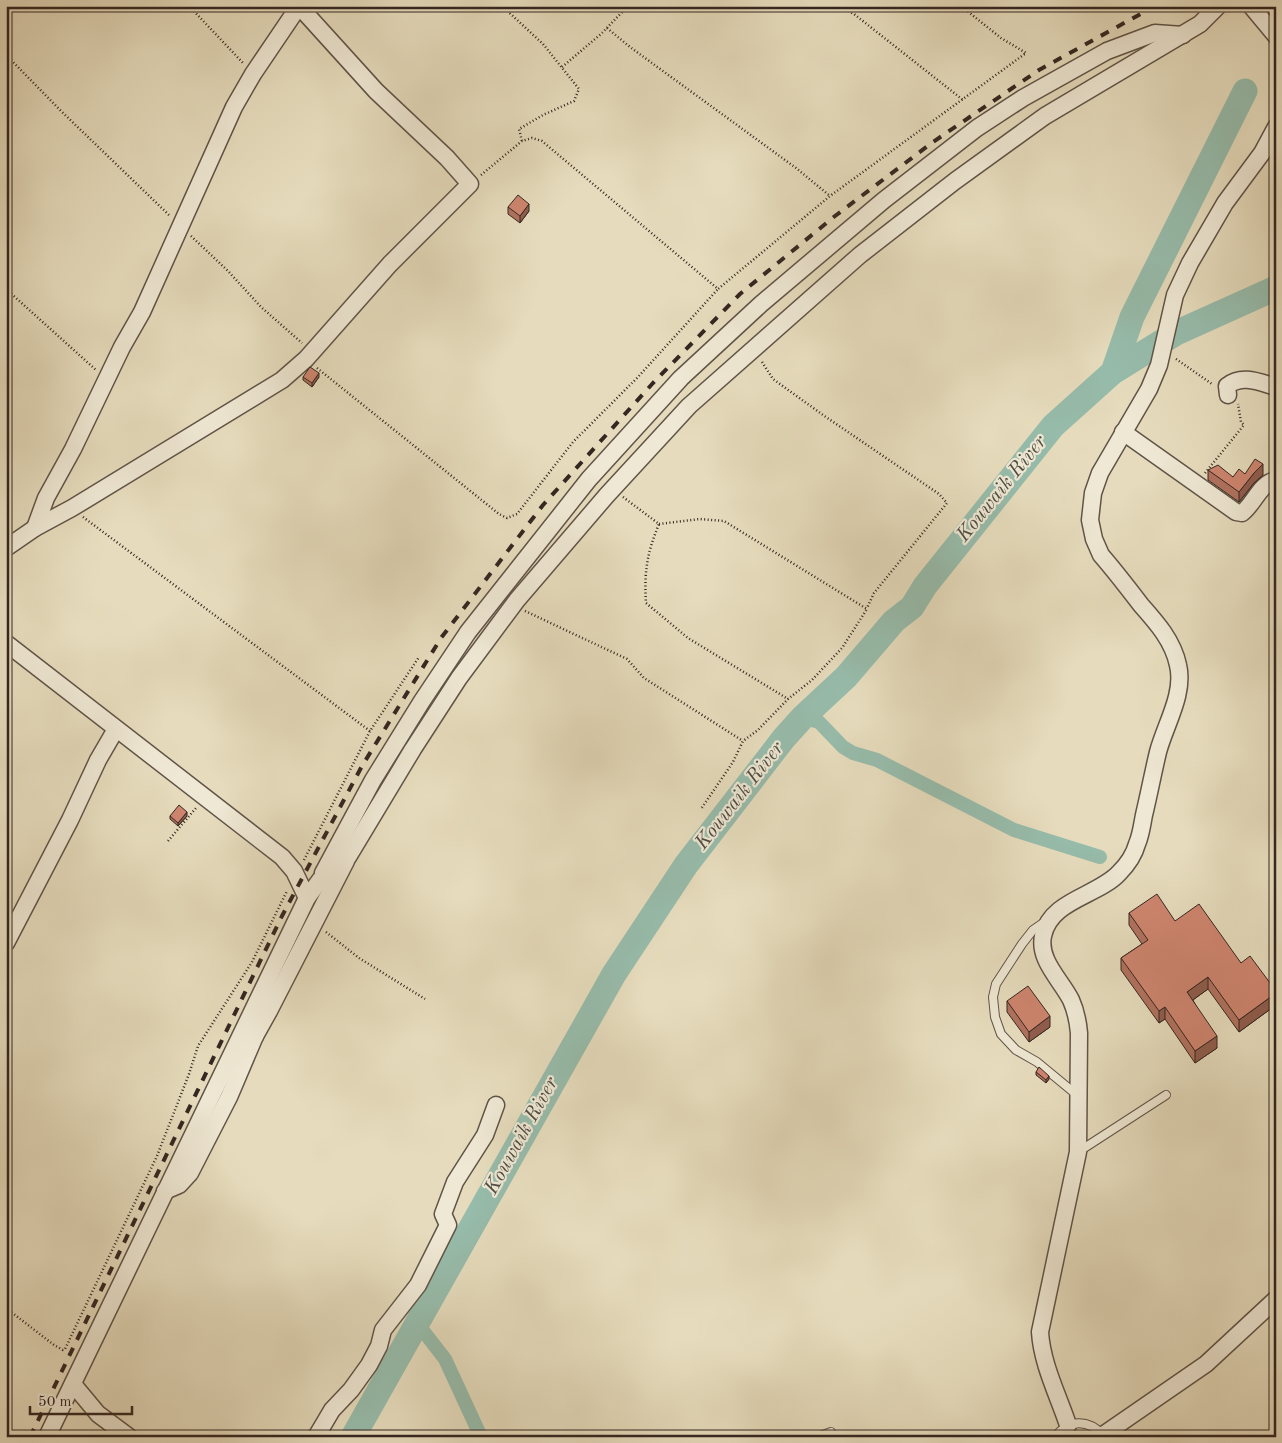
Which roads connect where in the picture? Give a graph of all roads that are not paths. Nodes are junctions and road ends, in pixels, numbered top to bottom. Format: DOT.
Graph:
graph roads {
  1 [pos="299,6"];
  2 [pos="1218,6"];
  3 [pos="1251,6"];
  4 [pos="1183,34"];
  5 [pos="1276,36"];
  6 [pos="1276,126"];
  7 [pos="1276,387"];
  8 [pos="1228,394"];
  9 [pos="1123,432"];
  10 [pos="1276,480"];
  11 [pos="55,482"];
  12 [pos="77,505"];
  13 [pos="34,528"];
  14 [pos="7,545"];
  15 [pos="6,643"];
  16 [pos="116,729"];
  17 [pos="348,857"];
  18 [pos="320,880"];
  19 [pos="308,898"];
  20 [pos="1054,916"];
  21 [pos="6,943"];
  22 [pos="254,1036"];
  23 [pos="235,1048"];
  24 [pos="1166,1095"];
  25 [pos="1079,1097"];
  26 [pos="496,1105"];
  27 [pos="1078,1152"];
  28 [pos="165,1191"];
  29 [pos="1276,1299"];
  30 [pos="73,1384"];
  31 [pos="1068,1425"];
  32 [pos="1104,1436"];
  33 [pos="47,1437"];
  34 [pos="129,1437"];
  35 [pos="316,1437"];
  36 [pos="818,1437"];
  37 [pos="833,1437"];
  38 [pos="1055,1437"];
  1 -- 11 [label="street"];
  1 -- 12 [label="street"];
  2 -- 4 [label="street"];
  3 -- 5 [label="street"];
  4 -- 17 [label="street"];
  4 -- 18 [label="street"];
  6 -- 9 [label="street"];
  7 -- 8 [label="street"];
  9 -- 10 [label="street"];
  9 -- 20 [label="street"];
  11 -- 12 [label="street"];
  11 -- 13 [label="street"];
  12 -- 13 [label="street"];
  13 -- 14 [label="street"];
  15 -- 16 [label="street"];
  16 -- 19 [label="street"];
  16 -- 21 [label="street"];
  17 -- 18 [label="street"];
  17 -- 22 [label="street"];
  18 -- 19 [label="street"];
  19 -- 23 [label="street"];
  20 -- 25 [label="street"];
  20 -- 25 [label="lane"];
  22 -- 23 [label="street"];
  22 -- 28 [label="street"];
  23 -- 28 [label="street"];
  24 -- 27 [label="lane"];
  25 -- 27 [label="street"];
  26 -- 35 [label="street"];
  27 -- 31 [label="street"];
  28 -- 30 [label="street"];
  29 -- 32 [label="street"];
  30 -- 33 [label="street"];
  30 -- 34 [label="street"];
  31 -- 32 [label="lane"];
  31 -- 38 [label="lane"];
  36 -- 37 [label="lane"];
}
